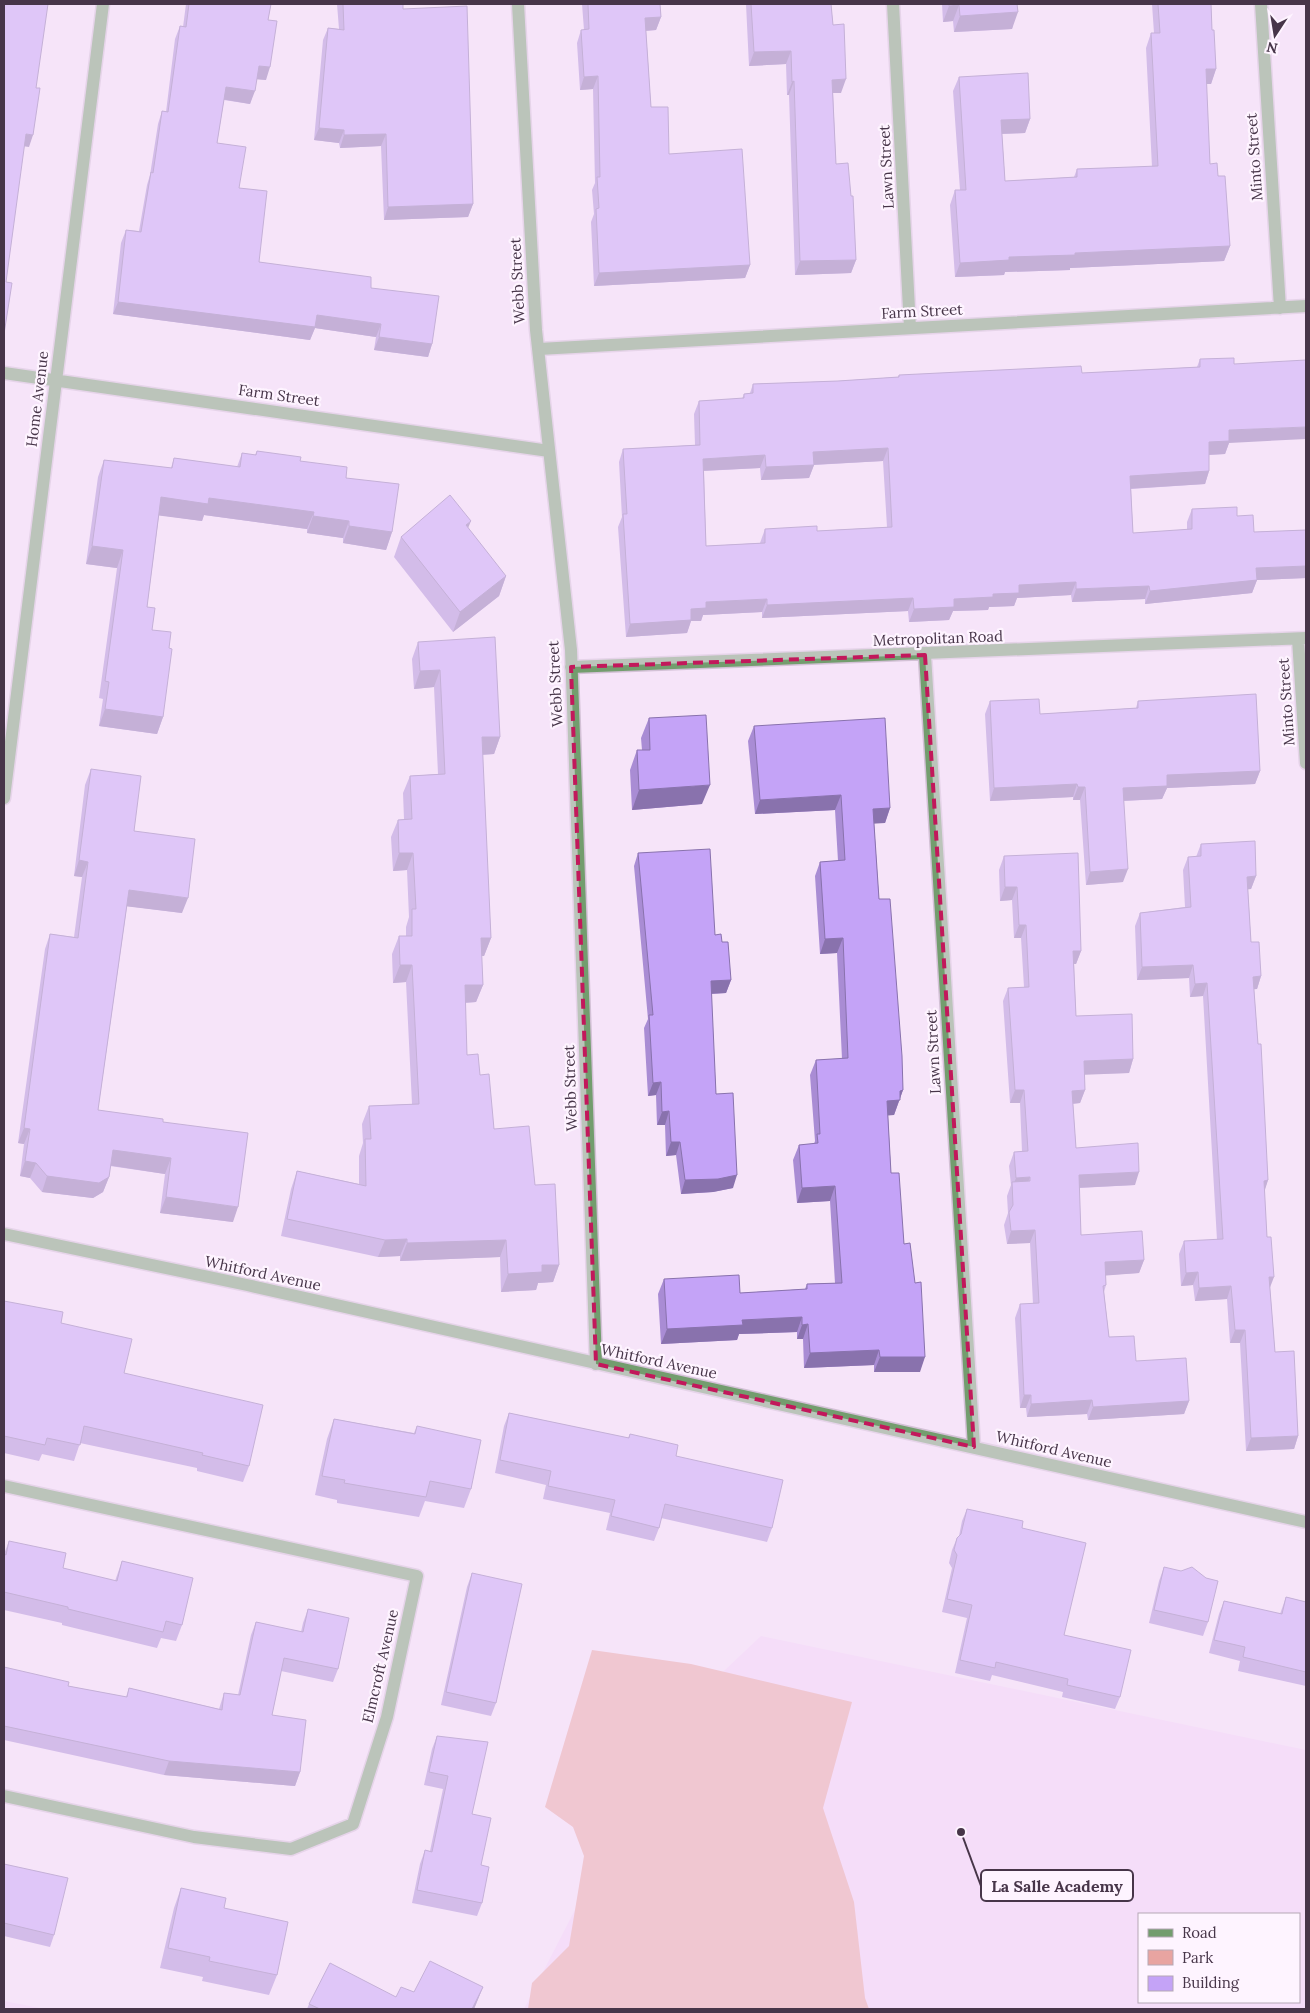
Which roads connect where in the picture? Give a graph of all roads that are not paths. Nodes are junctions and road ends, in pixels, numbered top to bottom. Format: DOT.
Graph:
graph roads {
  1 [pos="103,4"];
  2 [pos="518,4"];
  3 [pos="893,4"];
  4 [pos="1261,4"];
  5 [pos="1306,306"];
  6 [pos="1280,308"];
  7 [pos="910,328"];
  8 [pos="539,349"];
  9 [pos="4,373"];
  10 [pos="56,380"];
  11 [pos="549,451"];
  12 [pos="1302,638"];
  13 [pos="925,655"];
  14 [pos="571,667"];
  15 [pos="1306,763"];
  16 [pos="4,798"];
  17 [pos="4,1234"];
  18 [pos="596,1364"];
  19 [pos="974,1447"];
  20 [pos="4,1486"];
  21 [pos="1306,1522"];
  22 [pos="4,1796"];
  1 -- 10 [label="street, Home Avenue"];
  2 -- 8 [label="street, Webb Street"];
  3 -- 7 [label="street, Lawn Street"];
  4 -- 6 [label="street, Minto Street"];
  5 -- 6 [label="street, Farm Street"];
  6 -- 7 [label="street, Farm Street"];
  7 -- 8 [label="street, Farm Street"];
  8 -- 11 [label="street, Webb Street"];
  9 -- 10 [label="street, Farm Street"];
  10 -- 11 [label="street, Farm Street"];
  10 -- 16 [label="street, Home Avenue"];
  11 -- 14 [label="street, Webb Street"];
  12 -- 13 [label="street, Metropolitan Road"];
  12 -- 15 [label="street, Minto Street"];
  13 -- 14 [label="street, Metropolitan Road"];
  13 -- 19 [label="street, Lawn Street"];
  14 -- 18 [label="street, Webb Street"];
  17 -- 18 [label="street, Whitford Avenue"];
  18 -- 19 [label="street, Whitford Avenue"];
  19 -- 21 [label="street, Whitford Avenue"];
  20 -- 22 [label="street, Elmcroft Avenue"];
}
